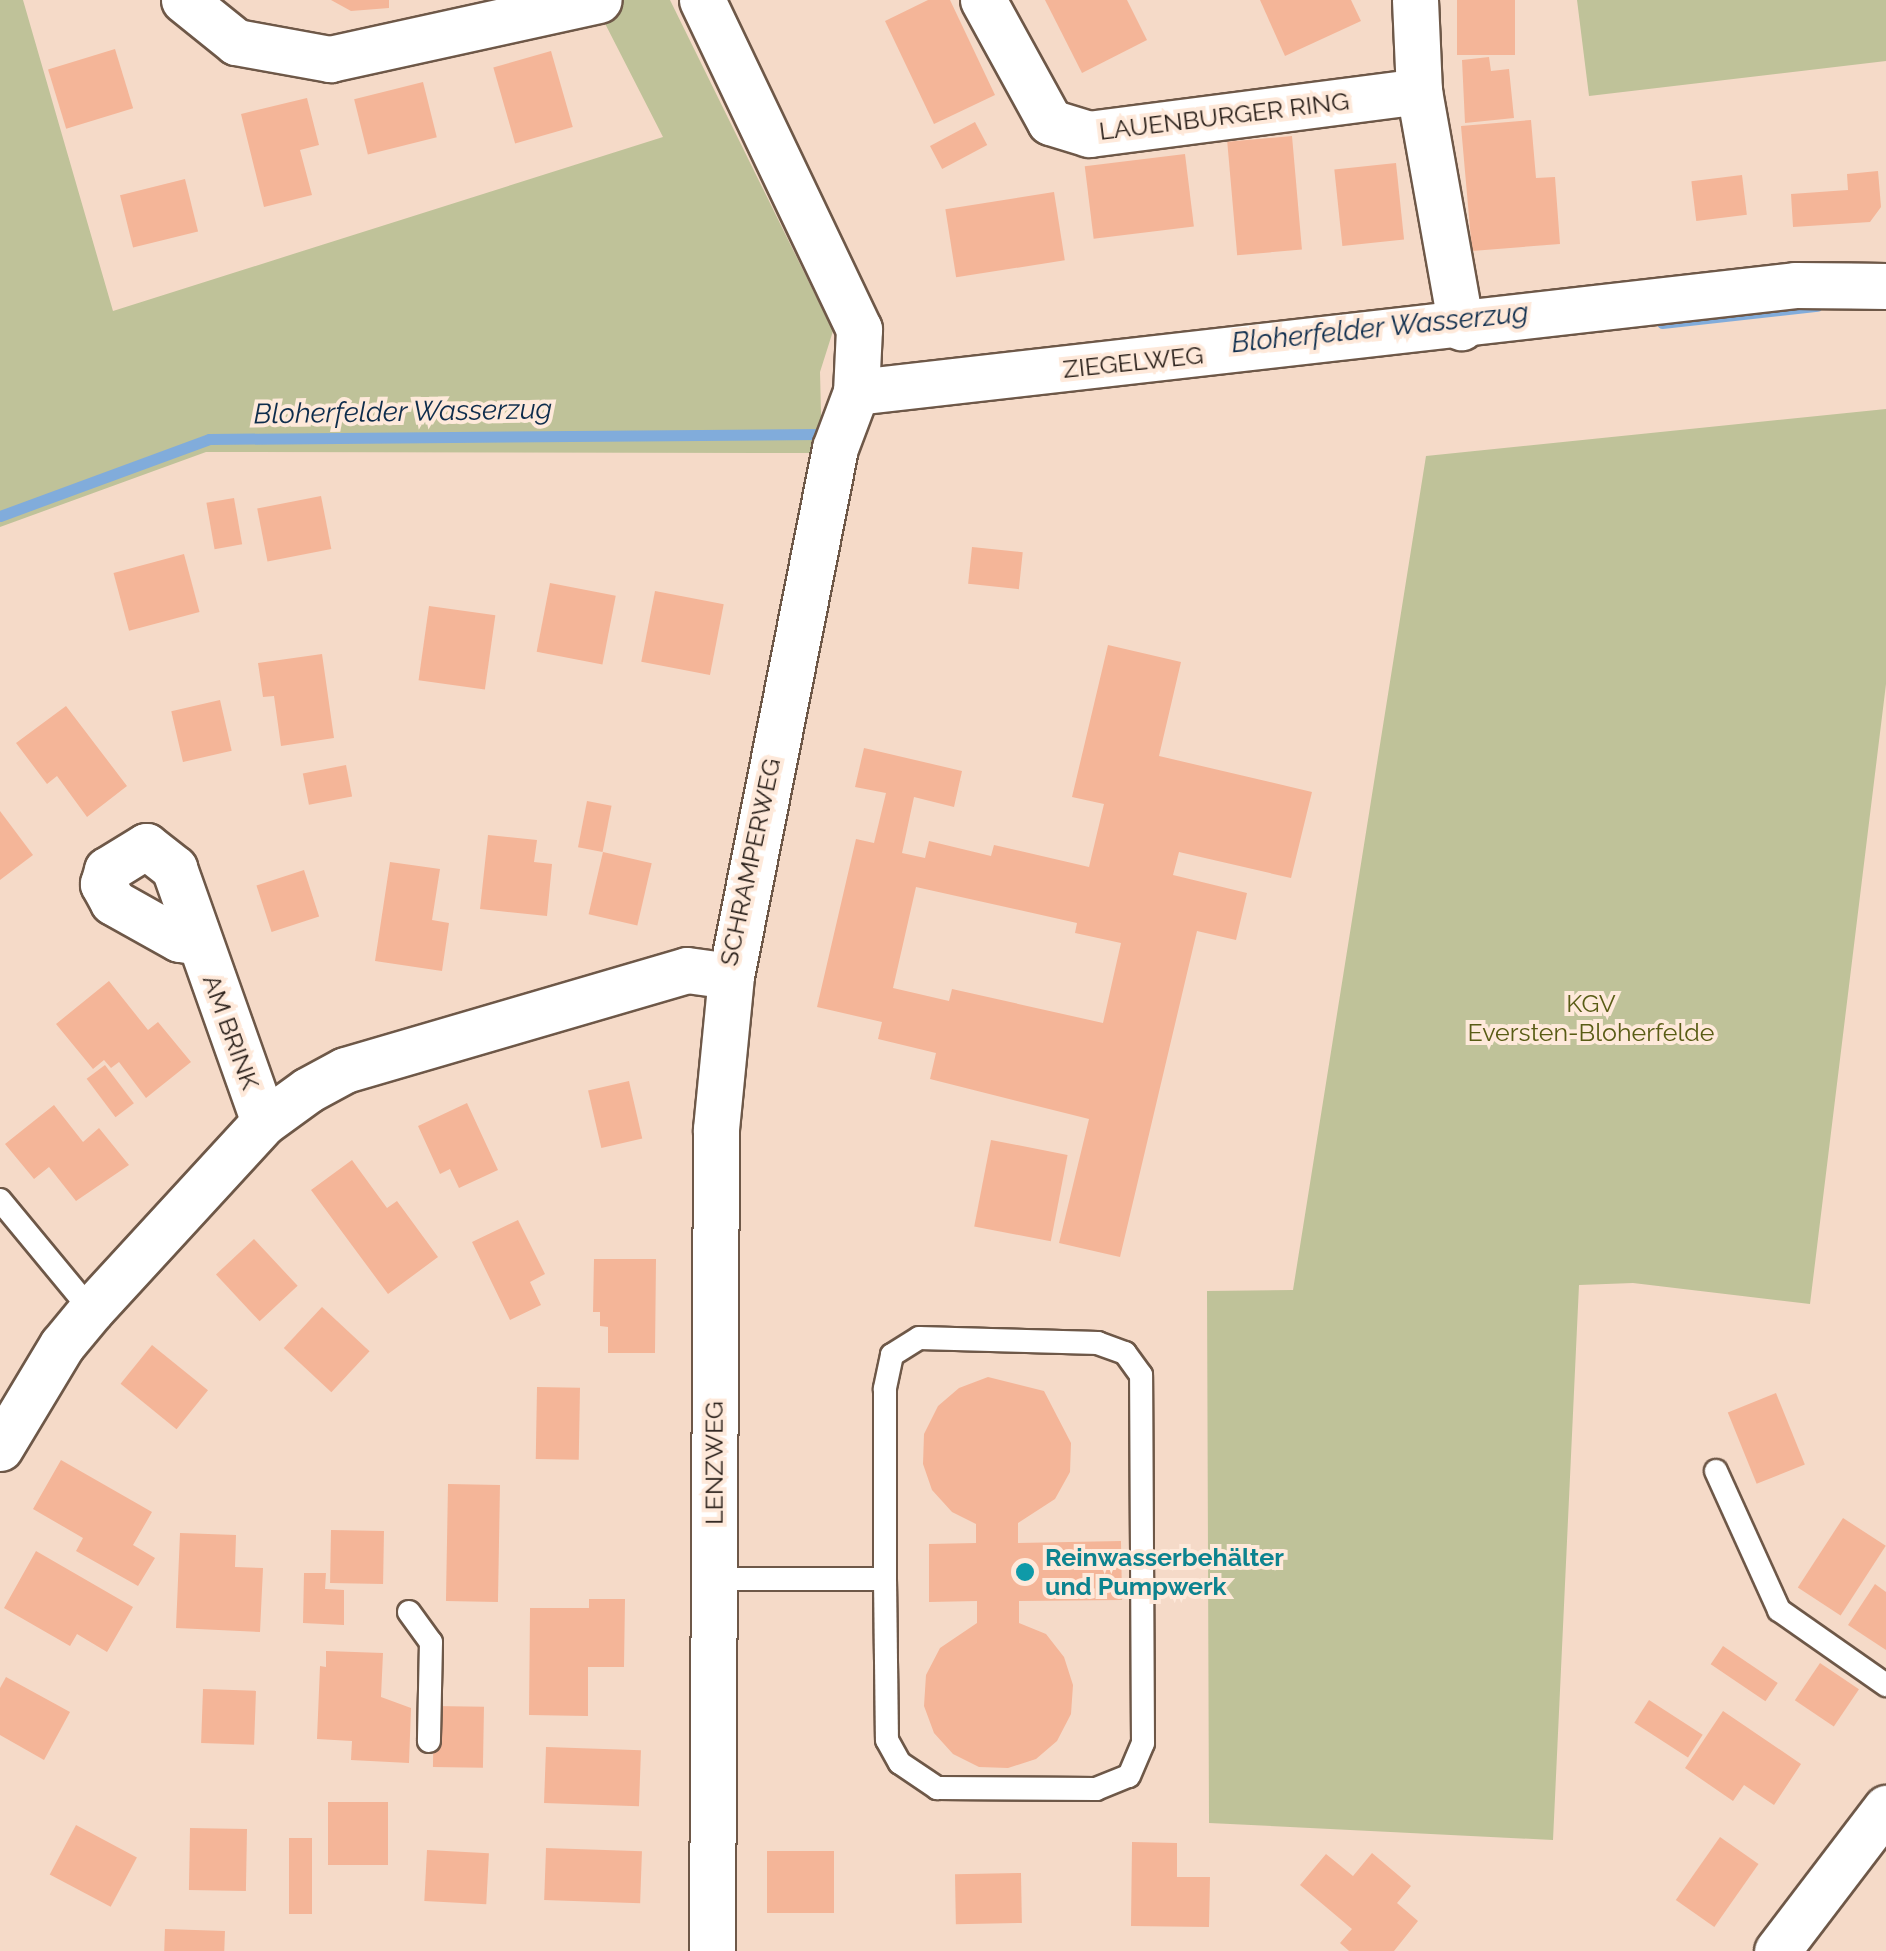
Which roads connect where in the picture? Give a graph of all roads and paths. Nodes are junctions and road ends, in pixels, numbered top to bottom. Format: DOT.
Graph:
graph roads {
  1 [pos="184,0"];
  2 [pos="600,0"];
  3 [pos="702,0"];
  4 [pos="983,0"];
  5 [pos="1415,0"];
  6 [pos="1419,91"];
  7 [pos="1886,286"];
  8 [pos="1461,327"];
  9 [pos="856,392"];
  10 [pos="198,942"];
  11 [pos="731,976"];
  12 [pos="264,1122"];
  13 [pos="0,1200"];
  14 [pos="92,1310"];
  15 [pos="0,1448"];
  16 [pos="1716,1472"];
  17 [pos="714,1579"];
  18 [pos="886,1579"];
  19 [pos="409,1612"];
  20 [pos="1886,1685"];
  21 [pos="429,1741"];
  22 [pos="1886,1808"];
  23 [pos="712,1951"];
  24 [pos="1777,1951"];
  1 -- 2 [label="street"];
  3 -- 9 [label="street, SCHRAMPERWEG"];
  4 -- 6 [label="street, LAUENBURGER RING"];
  5 -- 6 [label="street"];
  6 -- 8 [label="street"];
  7 -- 8 [label="street, ZIEGELWEG"];
  8 -- 9 [label="street, ZIEGELWEG"];
  9 -- 11 [label="street, SCHRAMPERWEG"];
  10 -- 12 [label="street, AM BRINK"];
  11 -- 12 [label="street, SCHRAMPERWEG"];
  11 -- 17 [label="street, LENZWEG"];
  12 -- 14 [label="street, SCHRAMPERWEG"];
  13 -- 14 [label="lane"];
  14 -- 15 [label="street, SCHRAMPERWEG"];
  16 -- 20 [label="lane"];
  17 -- 18 [label="lane"];
  17 -- 23 [label="street, LENZWEG"];
  18 -- 18 [label="lane"];
  19 -- 21 [label="lane"];
  22 -- 24 [label="street"];
}
